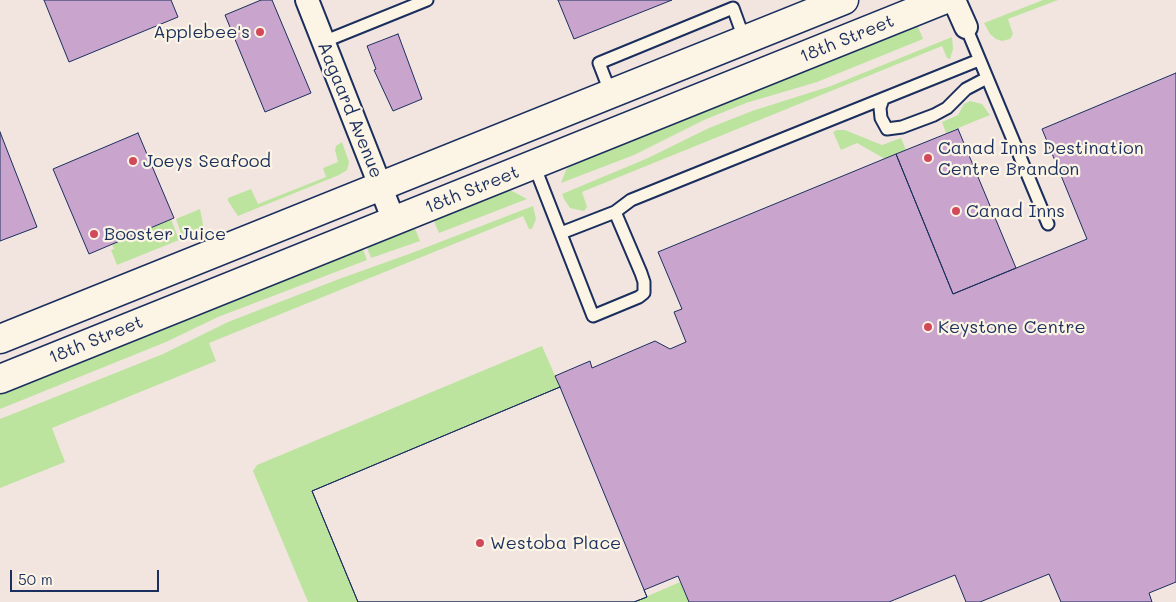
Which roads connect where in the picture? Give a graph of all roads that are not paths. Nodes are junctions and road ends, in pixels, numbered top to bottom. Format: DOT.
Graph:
graph roads {
  1 [pos="307,0"];
  2 [pos="427,0"];
  3 [pos="844,0"];
  4 [pos="943,0"];
  5 [pos="954,0"];
  6 [pos="966,27"];
  7 [pos="323,42"];
  8 [pos="979,60"];
  9 [pos="987,78"];
  10 [pos="883,99"];
  11 [pos="859,109"];
  12 [pos="887,129"];
  13 [pos="534,165"];
  14 [pos="381,187"];
  15 [pos="615,212"];
  16 [pos="394,221"];
  17 [pos="1048,224"];
  18 [pos="561,233"];
  19 [pos="0,339"];
  20 [pos="0,379"];
  1 -- 7 [label="street, Aagaard Avenue"];
  2 -- 7 [label="lane"];
  3 -- 14 [label="main road, 18th Street"];
  4 -- 13 [label="main road, 18th Street"];
  5 -- 6 [label="street"];
  6 -- 8 [label="lane"];
  7 -- 14 [label="street, Aagaard Avenue"];
  8 -- 9 [label="lane"];
  8 -- 10 [label="lane"];
  9 -- 12 [label="lane"];
  9 -- 17 [label="lane"];
  10 -- 11 [label="lane"];
  10 -- 12 [label="lane"];
  11 -- 12 [label="lane"];
  11 -- 15 [label="lane"];
  13 -- 16 [label="main road, 18th Street"];
  13 -- 18 [label="lane"];
  14 -- 16 [label="street, Aagaard Avenue"];
  14 -- 19 [label="main road, 18th Street"];
  15 -- 18 [label="lane"];
  15 -- 18 [label="lane"];
  16 -- 20 [label="main road, 18th Street"];
}
